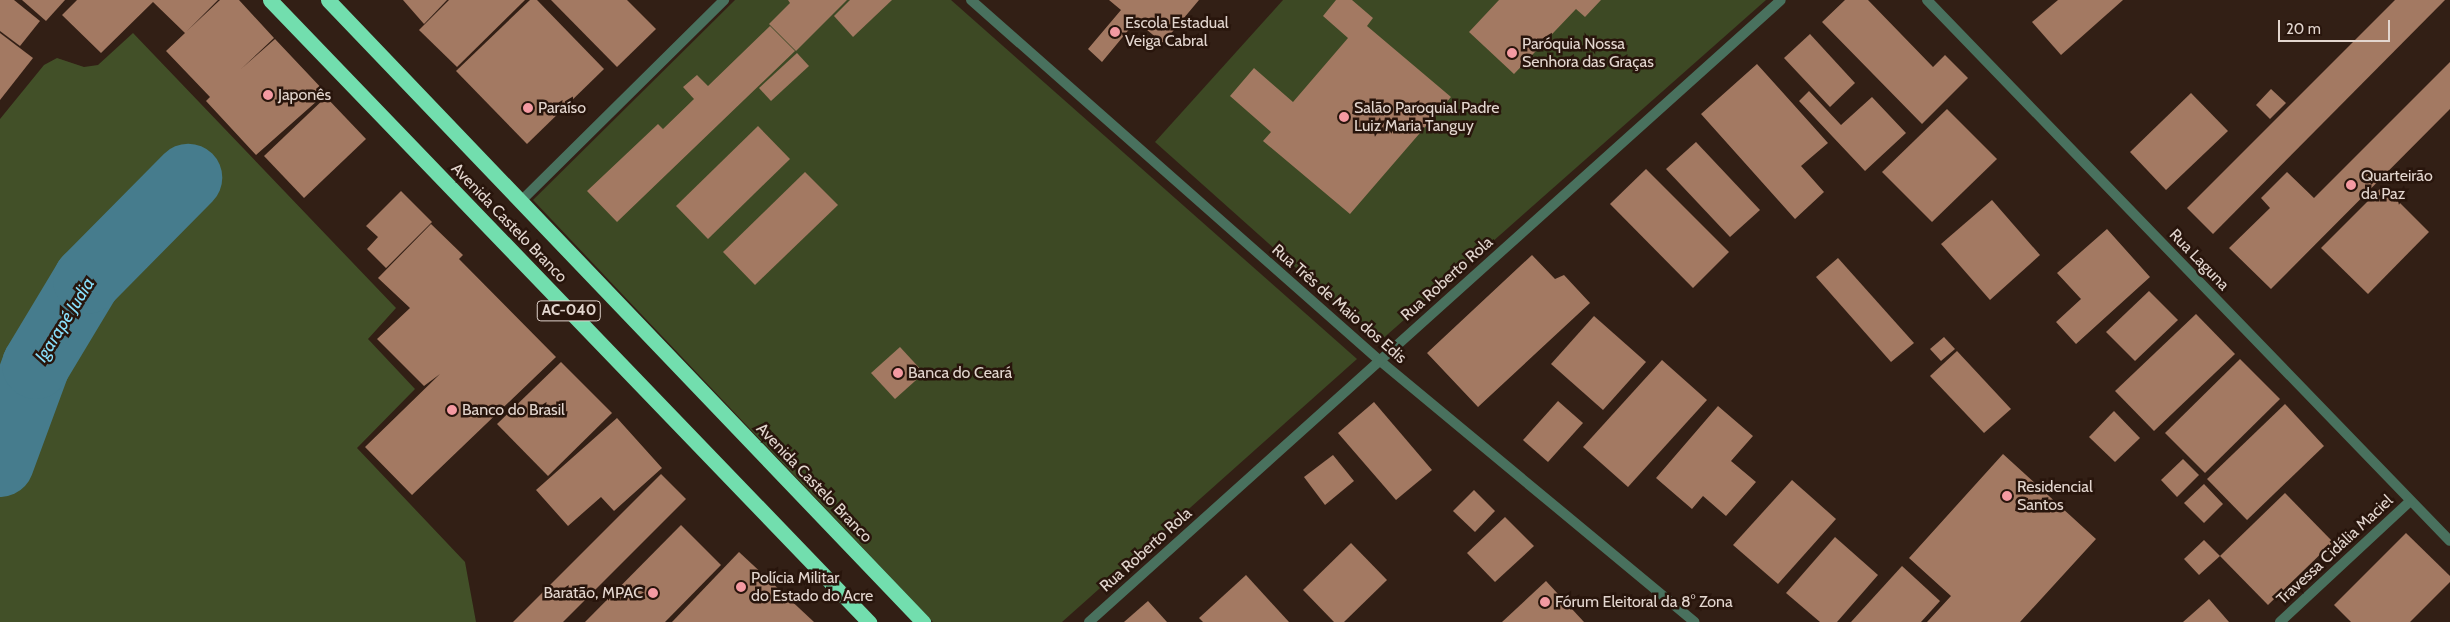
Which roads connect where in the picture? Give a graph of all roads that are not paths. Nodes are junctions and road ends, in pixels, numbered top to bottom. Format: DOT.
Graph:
graph roads {
  1 [pos="270,0"];
  2 [pos="328,0"];
  3 [pos="724,0"];
  4 [pos="971,0"];
  5 [pos="1781,0"];
  6 [pos="1927,0"];
  7 [pos="521,201"];
  8 [pos="1379,360"];
  9 [pos="2410,501"];
  10 [pos="2450,542"];
  11 [pos="869,622"];
  12 [pos="923,622"];
  13 [pos="1089,622"];
  14 [pos="1695,622"];
  15 [pos="2280,622"];
  1 -- 11 [label="highway, Avenida Castelo Branco / AC-040"];
  2 -- 7 [label="highway, Avenida Castelo Branco / AC-040"];
  3 -- 7 [label="street"];
  4 -- 8 [label="street, Rua Três de Maio dos Edis"];
  5 -- 8 [label="street, Rua Roberto Rola"];
  6 -- 9 [label="street, Rua Laguna"];
  7 -- 12 [label="highway, Avenida Castelo Branco / AC-040"];
  8 -- 13 [label="street, Rua Roberto Rola"];
  8 -- 14 [label="street, Rua Três de Maio dos Edis"];
  9 -- 10 [label="street, Rua Laguna"];
  9 -- 15 [label="street, Travessa Cidália Maciel"];
}
